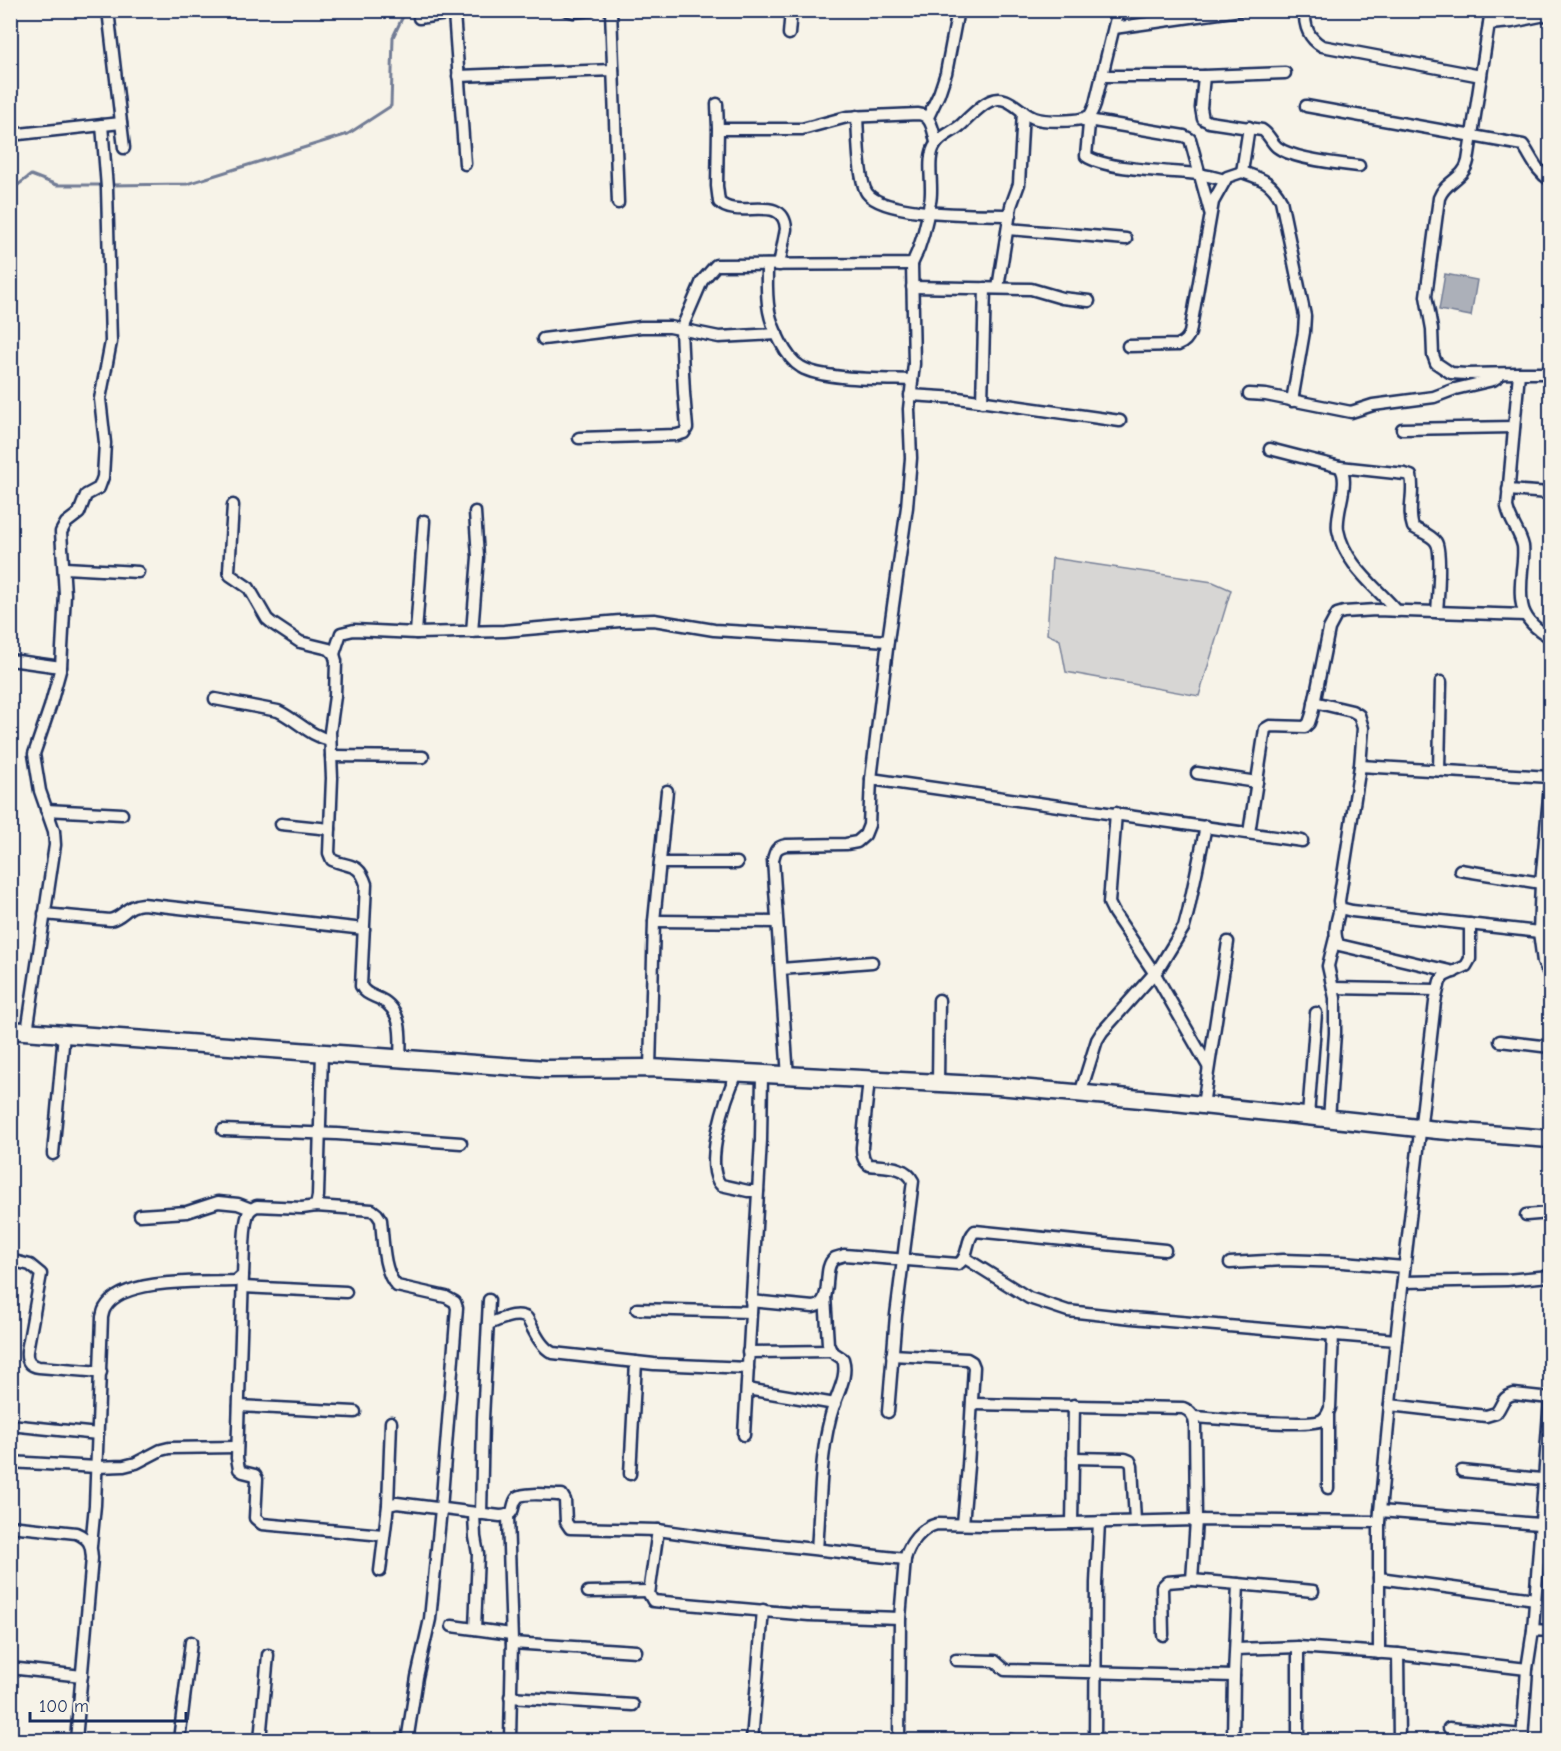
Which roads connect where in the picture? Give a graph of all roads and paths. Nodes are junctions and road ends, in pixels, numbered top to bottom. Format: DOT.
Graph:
graph roads {
  1 [pos="108,10"];
  2 [pos="474,10"];
  3 [pos="567,10"];
  4 [pos="591,10"];
  5 [pos="611,10"];
  6 [pos="791,10"];
  7 [pos="958,10"];
  8 [pos="1118,10"];
  9 [pos="1240,10"];
  10 [pos="1305,10"];
  11 [pos="1491,10"];
  12 [pos="454,13"];
  13 [pos="1551,14"];
  14 [pos="419,18"];
  15 [pos="1489,24"];
  16 [pos="1114,28"];
  17 [pos="789,34"];
  18 [pos="613,70"];
  19 [pos="1285,72"];
  20 [pos="458,76"];
  21 [pos="1102,76"];
  22 [pos="1204,76"];
  23 [pos="1481,76"];
  24 [pos="717,104"];
  25 [pos="1306,105"];
  26 [pos="1023,111"];
  27 [pos="857,116"];
  28 [pos="928,117"];
  29 [pos="1081,119"];
  30 [pos="121,123"];
  31 [pos="102,125"];
  32 [pos="1249,127"];
  33 [pos="718,129"];
  34 [pos="1472,134"];
  35 [pos="10,135"];
  36 [pos="936,142"];
  37 [pos="124,148"];
  38 [pos="465,164"];
  39 [pos="1359,166"];
  40 [pos="1242,172"];
  41 [pos="1200,174"];
  42 [pos="1225,180"];
  43 [pos="1551,180"];
  44 [pos="618,203"];
  45 [pos="1210,213"];
  46 [pos="928,214"];
  47 [pos="1010,215"];
  48 [pos="1008,229"];
  49 [pos="1126,238"];
  50 [pos="912,264"];
  51 [pos="766,265"];
  52 [pos="779,265"];
  53 [pos="912,287"];
  54 [pos="985,288"];
  55 [pos="998,288"];
  56 [pos="1089,301"];
  57 [pos="681,330"];
  58 [pos="777,334"];
  59 [pos="543,339"];
  60 [pos="1128,346"];
  61 [pos="1519,373"];
  62 [pos="1551,373"];
  63 [pos="1502,374"];
  64 [pos="912,380"];
  65 [pos="1249,394"];
  66 [pos="910,395"];
  67 [pos="1292,401"];
  68 [pos="982,402"];
  69 [pos="1120,421"];
  70 [pos="1514,427"];
  71 [pos="1402,429"];
  72 [pos="579,438"];
  73 [pos="1270,449"];
  74 [pos="1340,467"];
  75 [pos="1508,490"];
  76 [pos="1551,494"];
  77 [pos="233,505"];
  78 [pos="476,512"];
  79 [pos="424,521"];
  80 [pos="65,568"];
  81 [pos="138,572"];
  82 [pos="1397,611"];
  83 [pos="1437,612"];
  84 [pos="1525,615"];
  85 [pos="472,632"];
  86 [pos="416,633"];
  87 [pos="1551,637"];
  88 [pos="888,641"];
  89 [pos="334,654"];
  90 [pos="10,660"];
  91 [pos="61,667"];
  92 [pos="1441,682"];
  93 [pos="215,699"];
  94 [pos="1314,702"];
  95 [pos="330,740"];
  96 [pos="331,756"];
  97 [pos="423,757"];
  98 [pos="1360,766"];
  99 [pos="1439,770"];
  100 [pos="1197,773"];
  101 [pos="1551,777"];
  102 [pos="871,778"];
  103 [pos="1257,782"];
  104 [pos="1551,786"];
  105 [pos="667,791"];
  106 [pos="46,810"];
  107 [pos="1116,813"];
  108 [pos="122,814"];
  109 [pos="1548,821"];
  110 [pos="281,824"];
  111 [pos="1206,826"];
  112 [pos="330,829"];
  113 [pos="1249,833"];
  114 [pos="1302,841"];
  115 [pos="660,863"];
  116 [pos="737,863"];
  117 [pos="1460,870"];
  118 [pos="1541,883"];
  119 [pos="1340,908"];
  120 [pos="44,914"];
  121 [pos="654,921"];
  122 [pos="777,922"];
  123 [pos="1470,924"];
  124 [pos="364,928"];
  125 [pos="1539,932"];
  126 [pos="1335,938"];
  127 [pos="1228,942"];
  128 [pos="872,962"];
  129 [pos="781,969"];
  130 [pos="1454,972"];
  131 [pos="1155,974"];
  132 [pos="1551,975"];
  133 [pos="1333,988"];
  134 [pos="1437,990"];
  135 [pos="939,1000"];
  136 [pos="1316,1013"];
  137 [pos="19,1031"];
  138 [pos="64,1035"];
  139 [pos="1500,1041"];
  140 [pos="1551,1047"];
  141 [pos="322,1052"];
  142 [pos="400,1058"];
  143 [pos="1208,1066"];
  144 [pos="650,1068"];
  145 [pos="737,1073"];
  146 [pos="762,1074"];
  147 [pos="788,1077"];
  148 [pos="869,1079"];
  149 [pos="938,1083"];
  150 [pos="1080,1094"];
  151 [pos="1203,1105"];
  152 [pos="1308,1116"];
  153 [pos="1329,1119"];
  154 [pos="1420,1128"];
  155 [pos="223,1130"];
  156 [pos="320,1133"];
  157 [pos="1551,1139"];
  158 [pos="461,1143"];
  159 [pos="53,1154"];
  160 [pos="758,1191"];
  161 [pos="316,1206"];
  162 [pos="251,1209"];
  163 [pos="1551,1213"];
  164 [pos="140,1215"];
  165 [pos="1526,1215"];
  166 [pos="1165,1250"];
  167 [pos="965,1258"];
  168 [pos="904,1259"];
  169 [pos="10,1260"];
  170 [pos="1230,1263"];
  171 [pos="1404,1267"];
  172 [pos="243,1275"];
  173 [pos="1551,1276"];
  174 [pos="1403,1282"];
  175 [pos="243,1287"];
  176 [pos="346,1292"];
  177 [pos="825,1296"];
  178 [pos="489,1300"];
  179 [pos="751,1306"];
  180 [pos="637,1309"];
  181 [pos="488,1324"];
  182 [pos="1333,1334"];
  183 [pos="1396,1340"];
  184 [pos="831,1351"];
  185 [pos="748,1352"];
  186 [pos="892,1355"];
  187 [pos="636,1362"];
  188 [pos="748,1368"];
  189 [pos="101,1372"];
  190 [pos="747,1389"];
  191 [pos="1550,1398"];
  192 [pos="835,1404"];
  193 [pos="972,1404"];
  194 [pos="1074,1405"];
  195 [pos="1390,1405"];
  196 [pos="239,1406"];
  197 [pos="355,1412"];
  198 [pos="888,1412"];
  199 [pos="1328,1415"];
  200 [pos="1194,1417"];
  201 [pos="391,1422"];
  202 [pos="10,1425"];
  203 [pos="98,1434"];
  204 [pos="744,1435"];
  205 [pos="237,1447"];
  206 [pos="1073,1458"];
  207 [pos="10,1462"];
  208 [pos="97,1467"];
  209 [pos="1462,1471"];
  210 [pos="630,1474"];
  211 [pos="1547,1480"];
  212 [pos="1328,1488"];
  213 [pos="388,1505"];
  214 [pos="441,1509"];
  215 [pos="477,1513"];
  216 [pos="508,1516"];
  217 [pos="1380,1516"];
  218 [pos="1196,1520"];
  219 [pos="1135,1521"];
  220 [pos="1099,1522"];
  221 [pos="1072,1523"];
  222 [pos="963,1524"];
  223 [pos="1539,1524"];
  224 [pos="10,1526"];
  225 [pos="658,1530"];
  226 [pos="383,1535"];
  227 [pos="91,1546"];
  228 [pos="817,1549"];
  229 [pos="905,1559"];
  230 [pos="380,1571"];
  231 [pos="1379,1578"];
  232 [pos="1192,1580"];
  233 [pos="1238,1584"];
  234 [pos="649,1591"];
  235 [pos="1313,1591"];
  236 [pos="588,1592"];
  237 [pos="1535,1599"];
  238 [pos="763,1610"];
  239 [pos="900,1618"];
  240 [pos="452,1626"];
  241 [pos="474,1629"];
  242 [pos="1533,1630"];
  243 [pos="1551,1631"];
  244 [pos="1163,1635"];
  245 [pos="511,1638"];
  246 [pos="191,1642"];
  247 [pos="1298,1647"];
  248 [pos="1236,1649"];
  249 [pos="636,1651"];
  250 [pos="1379,1653"];
  251 [pos="1398,1654"];
  252 [pos="268,1655"];
  253 [pos="956,1660"];
  254 [pos="10,1668"];
  255 [pos="1527,1669"];
  256 [pos="1096,1672"];
  257 [pos="82,1676"];
  258 [pos="1234,1676"];
  259 [pos="510,1696"];
  260 [pos="633,1705"];
  261 [pos="1449,1728"];
  262 [pos="408,1735"];
  263 [pos="1523,1738"];
  264 [pos="76,1740"];
  265 [pos="179,1740"];
  266 [pos="260,1740"];
  267 [pos="510,1740"];
  268 [pos="752,1740"];
  269 [pos="899,1740"];
  270 [pos="1002,1740"];
  271 [pos="1011,1740"];
  272 [pos="1095,1740"];
  273 [pos="1233,1740"];
  274 [pos="1298,1740"];
  275 [pos="1399,1740"];
  1 -- 30 [label="street"];
  2 -- 12 [label="street"];
  3 -- 4 [label="street"];
  5 -- 18 [label="street"];
  6 -- 17 [label="street"];
  7 -- 28 [label="street"];
  8 -- 16 [label="street"];
  9 -- 16 [label="street"];
  10 -- 23 [label="street"];
  11 -- 15 [label="street"];
  12 -- 14 [label="street"];
  12 -- 20 [label="street"];
  13 -- 15 [label="street"];
  15 -- 23 [label="street"];
  16 -- 21 [label="street"];
  18 -- 20 [label="street"];
  18 -- 44 [label="street"];
  19 -- 22 [label="street"];
  20 -- 38 [label="street"];
  21 -- 22 [label="street"];
  21 -- 29 [label="street"];
  22 -- 32 [label="street"];
  23 -- 34 [label="street"];
  24 -- 33 [label="street"];
  25 -- 34 [label="street"];
  26 -- 29 [label="street"];
  26 -- 36 [label="street"];
  26 -- 47 [label="street"];
  27 -- 28 [label="street"];
  27 -- 33 [label="street"];
  27 -- 46 [label="street"];
  28 -- 36 [label="street"];
  29 -- 41 [label="street"];
  29 -- 41 [label="street"];
  30 -- 31 [label="street"];
  30 -- 37 [label="street"];
  31 -- 35 [label="street"];
  31 -- 80 [label="street"];
  32 -- 39 [label="street"];
  32 -- 40 [label="street"];
  33 -- 52 [label="street"];
  34 -- 43 [label="street"];
  34 -- 63 [label="street"];
  36 -- 46 [label="street"];
  40 -- 42 [label="street"];
  40 -- 67 [label="street"];
  41 -- 42 [label="street"];
  41 -- 45 [label="street"];
  42 -- 45 [label="street"];
  45 -- 60 [label="street"];
  46 -- 47 [label="street"];
  46 -- 50 [label="street"];
  47 -- 48 [label="street"];
  48 -- 49 [label="street"];
  48 -- 55 [label="street"];
  50 -- 52 [label="street"];
  50 -- 53 [label="street"];
  51 -- 52 [label="street"];
  51 -- 57 [label="street"];
  51 -- 58 [label="street"];
  53 -- 54 [label="street"];
  53 -- 64 [label="street"];
  54 -- 55 [label="street"];
  54 -- 68 [label="street"];
  55 -- 56 [label="street"];
  57 -- 58 [label="street"];
  57 -- 59 [label="street"];
  57 -- 72 [label="street"];
  58 -- 64 [label="street"];
  61 -- 62 [label="street"];
  61 -- 63 [label="street"];
  61 -- 70 [label="street"];
  63 -- 67 [label="street"];
  64 -- 66 [label="street"];
  65 -- 67 [label="street"];
  66 -- 68 [label="street"];
  66 -- 88 [label="street"];
  68 -- 69 [label="street"];
  70 -- 71 [label="street"];
  70 -- 75 [label="street"];
  73 -- 74 [label="street"];
  74 -- 82 [label="street"];
  74 -- 83 [label="street"];
  75 -- 76 [label="street"];
  75 -- 84 [label="street"];
  77 -- 89 [label="street"];
  78 -- 85 [label="street"];
  79 -- 86 [label="street"];
  80 -- 81 [label="street"];
  80 -- 91 [label="street"];
  82 -- 83 [label="street"];
  82 -- 94 [label="street"];
  83 -- 84 [label="street"];
  84 -- 87 [label="street"];
  85 -- 86 [label="street"];
  85 -- 88 [label="street"];
  86 -- 89 [label="street"];
  88 -- 102 [label="street"];
  89 -- 95 [label="street"];
  90 -- 91 [label="street"];
  91 -- 106 [label="street"];
  92 -- 99 [label="street"];
  93 -- 95 [label="street"];
  94 -- 98 [label="street"];
  94 -- 103 [label="street"];
  95 -- 96 [label="street"];
  96 -- 97 [label="street"];
  96 -- 112 [label="street"];
  98 -- 99 [label="street"];
  98 -- 119 [label="street"];
  99 -- 101 [label="street"];
  100 -- 103 [label="street"];
  102 -- 107 [label="street"];
  102 -- 122 [label="street"];
  103 -- 113 [label="street"];
  104 -- 109 [label="street"];
  105 -- 115 [label="street"];
  106 -- 108 [label="street"];
  106 -- 120 [label="street"];
  107 -- 111 [label="street"];
  107 -- 131 [label="street"];
  109 -- 118 [label="street"];
  110 -- 112 [label="street"];
  111 -- 113 [label="street"];
  111 -- 131 [label="street"];
  112 -- 124 [label="street"];
  113 -- 114 [label="street"];
  115 -- 116 [label="street"];
  115 -- 121 [label="street"];
  117 -- 118 [label="street"];
  118 -- 125 [label="street"];
  119 -- 123 [label="street"];
  119 -- 126 [label="street"];
  120 -- 124 [label="street"];
  120 -- 137 [label="street"];
  121 -- 122 [label="street"];
  121 -- 144 [label="street"];
  122 -- 129 [label="street"];
  123 -- 125 [label="street"];
  123 -- 130 [label="street"];
  124 -- 142 [label="street"];
  125 -- 132 [label="street"];
  126 -- 130 [label="street"];
  126 -- 133 [label="street"];
  127 -- 143 [label="street"];
  128 -- 129 [label="street"];
  129 -- 147 [label="street"];
  130 -- 134 [label="street"];
  131 -- 143 [label="street"];
  131 -- 150 [label="street"];
  133 -- 134 [label="street"];
  133 -- 153 [label="street"];
  134 -- 154 [label="street"];
  135 -- 149 [label="street"];
  136 -- 152 [label="street"];
  137 -- 138 [label="main road"];
  138 -- 141 [label="main road"];
  138 -- 159 [label="street"];
  139 -- 140 [label="street"];
  141 -- 142 [label="main road"];
  141 -- 156 [label="street"];
  142 -- 144 [label="main road"];
  143 -- 151 [label="street"];
  144 -- 145 [label="main road"];
  145 -- 146 [label="main road"];
  145 -- 160 [label="street"];
  146 -- 147 [label="main road"];
  146 -- 160 [label="street"];
  147 -- 148 [label="main road"];
  148 -- 149 [label="main road"];
  148 -- 168 [label="street"];
  149 -- 150 [label="main road"];
  150 -- 151 [label="main road"];
  151 -- 152 [label="main road"];
  152 -- 153 [label="main road"];
  153 -- 154 [label="main road"];
  154 -- 157 [label="main road"];
  154 -- 171 [label="street"];
  155 -- 156 [label="street"];
  156 -- 158 [label="street"];
  156 -- 161 [label="street"];
  160 -- 179 [label="street"];
  161 -- 162 [label="street"];
  161 -- 214 [label="street"];
  162 -- 164 [label="street"];
  162 -- 172 [label="street"];
  163 -- 165 [label="street"];
  166 -- 167 [label="street"];
  167 -- 168 [label="street"];
  167 -- 182 [label="street"];
  168 -- 177 [label="street"];
  168 -- 186 [label="street"];
  169 -- 189 [label="street"];
  170 -- 171 [label="street"];
  171 -- 174 [label="street"];
  172 -- 175 [label="street"];
  172 -- 189 [label="street"];
  173 -- 174 [label="street"];
  174 -- 183 [label="street"];
  175 -- 176 [label="street"];
  175 -- 196 [label="street"];
  177 -- 179 [label="street"];
  177 -- 184 [label="street"];
  178 -- 181 [label="street"];
  179 -- 180 [label="street"];
  179 -- 185 [label="street"];
  181 -- 187 [label="street"];
  181 -- 215 [label="street"];
  182 -- 183 [label="street"];
  182 -- 199 [label="street"];
  183 -- 195 [label="street"];
  184 -- 185 [label="street"];
  184 -- 192 [label="street"];
  185 -- 188 [label="street"];
  186 -- 193 [label="street"];
  186 -- 198 [label="street"];
  187 -- 188 [label="street"];
  187 -- 210 [label="street"];
  188 -- 190 [label="street"];
  189 -- 203 [label="street"];
  190 -- 192 [label="street"];
  190 -- 204 [label="street"];
  191 -- 195 [label="street"];
  191 -- 211 [label="street"];
  192 -- 228 [label="street"];
  193 -- 194 [label="street"];
  193 -- 222 [label="street"];
  194 -- 200 [label="street"];
  194 -- 206 [label="street"];
  195 -- 217 [label="street"];
  196 -- 197 [label="street"];
  196 -- 205 [label="street"];
  199 -- 200 [label="street"];
  199 -- 212 [label="street"];
  200 -- 218 [label="street"];
  201 -- 213 [label="street"];
  202 -- 203 [label="street"];
  203 -- 208 [label="street"];
  205 -- 208 [label="street"];
  205 -- 226 [label="street"];
  206 -- 219 [label="street"];
  206 -- 221 [label="street"];
  207 -- 208 [label="street"];
  208 -- 227 [label="street"];
  209 -- 211 [label="street"];
  211 -- 223 [label="street"];
  213 -- 214 [label="street"];
  213 -- 226 [label="street"];
  214 -- 215 [label="street"];
  214 -- 262 [label="street"];
  215 -- 216 [label="street"];
  215 -- 241 [label="street"];
  216 -- 225 [label="street"];
  216 -- 245 [label="street"];
  217 -- 218 [label="street"];
  217 -- 223 [label="street"];
  217 -- 231 [label="street"];
  218 -- 219 [label="street"];
  218 -- 232 [label="street"];
  219 -- 220 [label="street"];
  220 -- 221 [label="street"];
  220 -- 256 [label="street"];
  221 -- 222 [label="street"];
  222 -- 229 [label="street"];
  223 -- 237 [label="street"];
  224 -- 227 [label="street"];
  225 -- 228 [label="street"];
  225 -- 234 [label="street"];
  226 -- 230 [label="street"];
  227 -- 257 [label="street"];
  228 -- 229 [label="street"];
  229 -- 239 [label="street"];
  231 -- 237 [label="street"];
  231 -- 250 [label="street"];
  232 -- 233 [label="street"];
  232 -- 244 [label="street"];
  233 -- 235 [label="street"];
  233 -- 248 [label="street"];
  234 -- 236 [label="street"];
  234 -- 238 [label="street"];
  237 -- 242 [label="street"];
  238 -- 239 [label="street"];
  238 -- 268 [label="street"];
  239 -- 269 [label="street"];
  240 -- 241 [label="street"];
  241 -- 245 [label="street"];
  242 -- 243 [label="street"];
  242 -- 255 [label="street"];
  245 -- 249 [label="street"];
  245 -- 259 [label="street"];
  246 -- 265 [label="street"];
  247 -- 248 [label="street"];
  247 -- 250 [label="street"];
  247 -- 274 [label="street"];
  248 -- 258 [label="street"];
  250 -- 251 [label="street"];
  251 -- 255 [label="street"];
  251 -- 275 [label="street"];
  252 -- 266 [label="street"];
  253 -- 256 [label="street"];
  254 -- 257 [label="street"];
  255 -- 263 [label="street"];
  256 -- 258 [label="street"];
  256 -- 272 [label="street"];
  257 -- 264 [label="street"];
  258 -- 273 [label="street"];
  259 -- 260 [label="street"];
  259 -- 267 [label="street"];
  261 -- 263 [label="street"];
  270 -- 271 [label="street"];
}
